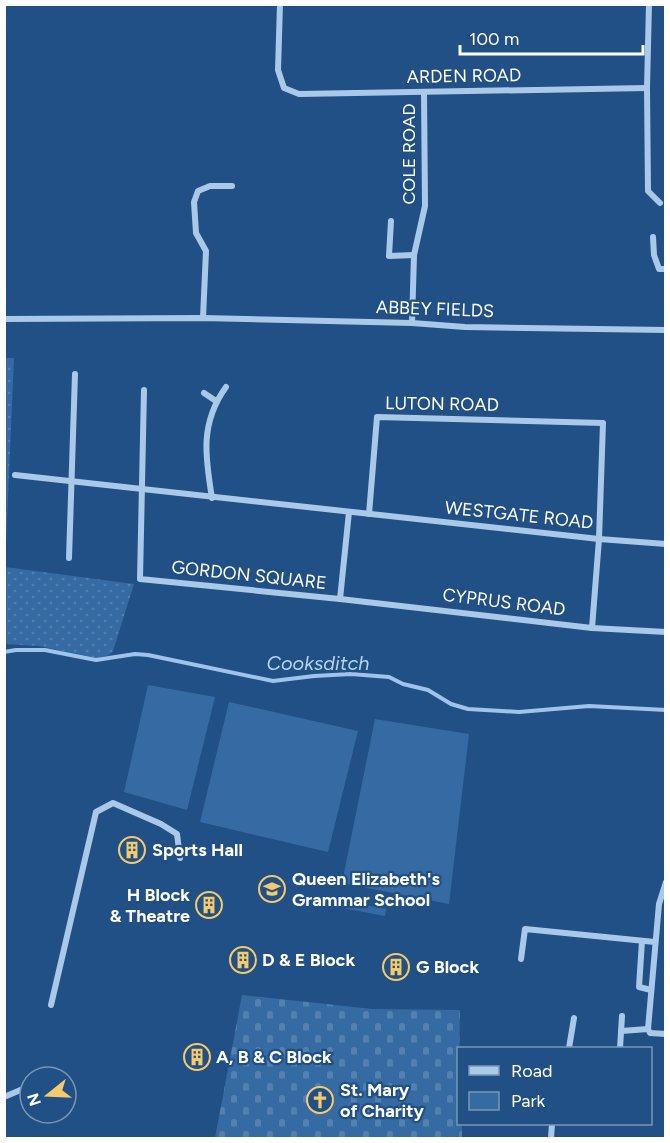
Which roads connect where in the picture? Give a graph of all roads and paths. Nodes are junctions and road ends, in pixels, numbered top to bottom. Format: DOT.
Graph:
graph roads {
  1 [pos="280,4"];
  2 [pos="649,4"];
  3 [pos="647,88"];
  4 [pos="424,92"];
  5 [pos="232,186"];
  6 [pos="660,203"];
  7 [pos="391,221"];
  8 [pos="653,237"];
  9 [pos="414,255"];
  10 [pos="666,269"];
  11 [pos="203,318"];
  12 [pos="4,319"];
  13 [pos="412,323"];
  14 [pos="666,330"];
  15 [pos="75,374"];
  16 [pos="226,387"];
  17 [pos="144,390"];
  18 [pos="204,393"];
  19 [pos="216,401"];
  20 [pos="15,475"];
  21 [pos="70,481"];
  22 [pos="142,489"];
  23 [pos="212,498"];
  24 [pos="349,512"];
  25 [pos="369,514"];
  26 [pos="599,539"];
  27 [pos="666,544"];
  28 [pos="69,558"];
  29 [pos="340,599"];
  30 [pos="592,628"];
  31 [pos="666,632"];
  32 [pos="180,858"];
  33 [pos="666,882"];
  34 [pos="642,941"];
  35 [pos="655,942"];
  36 [pos="521,959"];
  37 [pos="651,990"];
  38 [pos="51,1005"];
  39 [pos="622,1016"];
  40 [pos="574,1018"];
  41 [pos="648,1029"];
  42 [pos="621,1030"];
  43 [pos="666,1034"];
  44 [pos="569,1047"];
  45 [pos="620,1047"];
  46 [pos="18,1090"];
  47 [pos="4,1097"];
  1 -- 4 [label="street, ARDEN ROAD"];
  2 -- 3 [label="street"];
  3 -- 4 [label="street, ARDEN ROAD"];
  3 -- 6 [label="street"];
  4 -- 9 [label="street, COLE ROAD"];
  5 -- 11 [label="street"];
  7 -- 9 [label="street"];
  8 -- 10 [label="street"];
  9 -- 13 [label="street, COLE ROAD"];
  11 -- 12 [label="street, ABBEY FIELDS"];
  11 -- 13 [label="street, ABBEY FIELDS"];
  13 -- 14 [label="street, ABBEY FIELDS"];
  15 -- 21 [label="street"];
  16 -- 19 [label="street"];
  17 -- 22 [label="street"];
  18 -- 19 [label="street"];
  19 -- 23 [label="street"];
  20 -- 21 [label="street"];
  21 -- 22 [label="street"];
  21 -- 28 [label="street"];
  22 -- 23 [label="street"];
  22 -- 29 [label="street, GORDON SQUARE"];
  23 -- 24 [label="street"];
  24 -- 25 [label="street"];
  24 -- 29 [label="street, GORDON SQUARE"];
  25 -- 26 [label="street, WESTGATE ROAD"];
  25 -- 26 [label="street, LUTON ROAD"];
  26 -- 27 [label="street, WESTGATE ROAD"];
  26 -- 30 [label="street"];
  29 -- 30 [label="street, CYPRUS ROAD"];
  30 -- 31 [label="street, CYPRUS ROAD"];
  32 -- 38 [label="street"];
  33 -- 35 [label="street"];
  34 -- 35 [label="street"];
  34 -- 36 [label="street"];
  34 -- 37 [label="street"];
  35 -- 37 [label="street"];
  37 -- 41 [label="street"];
  39 -- 42 [label="street"];
  40 -- 44 [label="street"];
  41 -- 42 [label="street"];
  41 -- 43 [label="street"];
  42 -- 45 [label="street"];
  46 -- 47 [label="street"];
}
